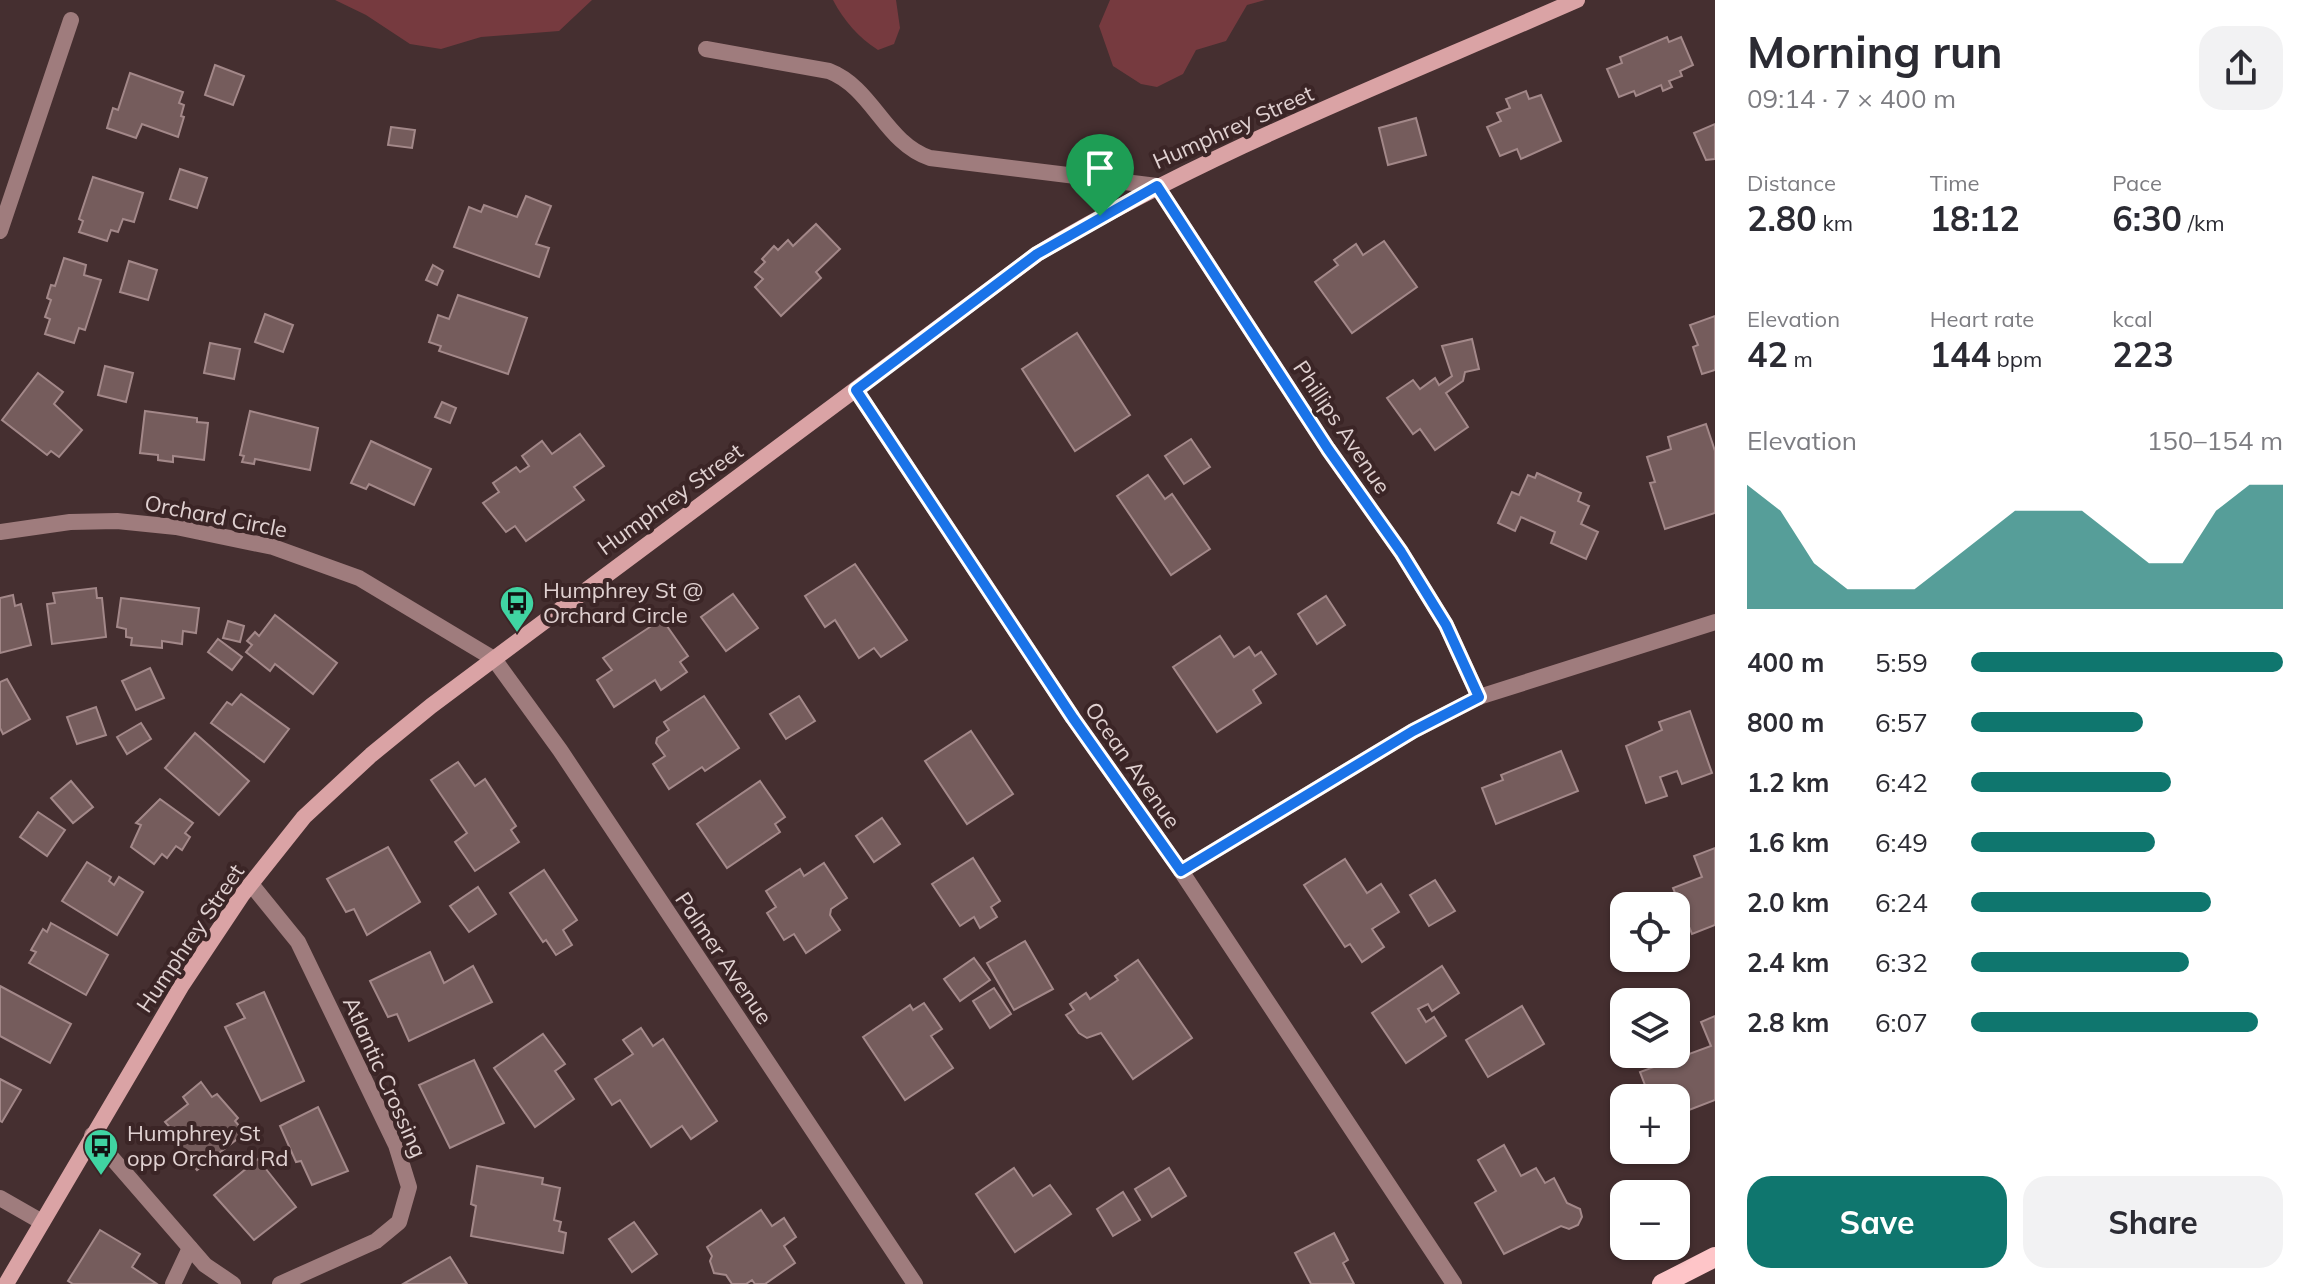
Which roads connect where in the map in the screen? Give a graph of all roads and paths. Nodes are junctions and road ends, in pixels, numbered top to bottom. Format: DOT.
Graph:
graph roads {
  1 [pos="1577,0"];
  2 [pos="71,20"];
  3 [pos="706,49"];
  4 [pos="1157,186"];
  5 [pos="1,222"];
  6 [pos="856,390"];
  7 [pos="0,532"];
  8 [pos="1715,622"];
  9 [pos="494,659"];
  10 [pos="1479,697"];
  11 [pos="1181,871"];
  12 [pos="251,884"];
  13 [pos="92,1135"];
  14 [pos="0,1198"];
  15 [pos="42,1222"];
  16 [pos="190,1248"];
  17 [pos="1715,1257"];
  18 [pos="6,1284"];
  19 [pos="173,1284"];
  20 [pos="233,1284"];
  21 [pos="280,1284"];
  22 [pos="915,1284"];
  23 [pos="1454,1284"];
  24 [pos="1662,1284"];
  1 -- 4 [label="main road, Humphrey Street"];
  2 -- 5 [label="street"];
  3 -- 4 [label="street"];
  4 -- 6 [label="main road, Humphrey Street"];
  4 -- 10 [label="street, Phillips Avenue"];
  6 -- 9 [label="main road, Humphrey Street"];
  6 -- 11 [label="street, Ocean Avenue"];
  7 -- 9 [label="street, Orchard Circle"];
  8 -- 10 [label="street"];
  9 -- 12 [label="main road, Humphrey Street"];
  9 -- 22 [label="street, Palmer Avenue"];
  10 -- 11 [label="street"];
  11 -- 23 [label="street, Ocean Avenue"];
  12 -- 13 [label="main road, Humphrey Street"];
  12 -- 21 [label="street, Atlantic Crossing"];
  13 -- 15 [label="main road, Humphrey Street"];
  13 -- 16 [label="street"];
  14 -- 15 [label="street"];
  15 -- 18 [label="main road, Humphrey Street"];
  16 -- 19 [label="street"];
  16 -- 20 [label="street"];
  17 -- 24 [label="main road"];
}
